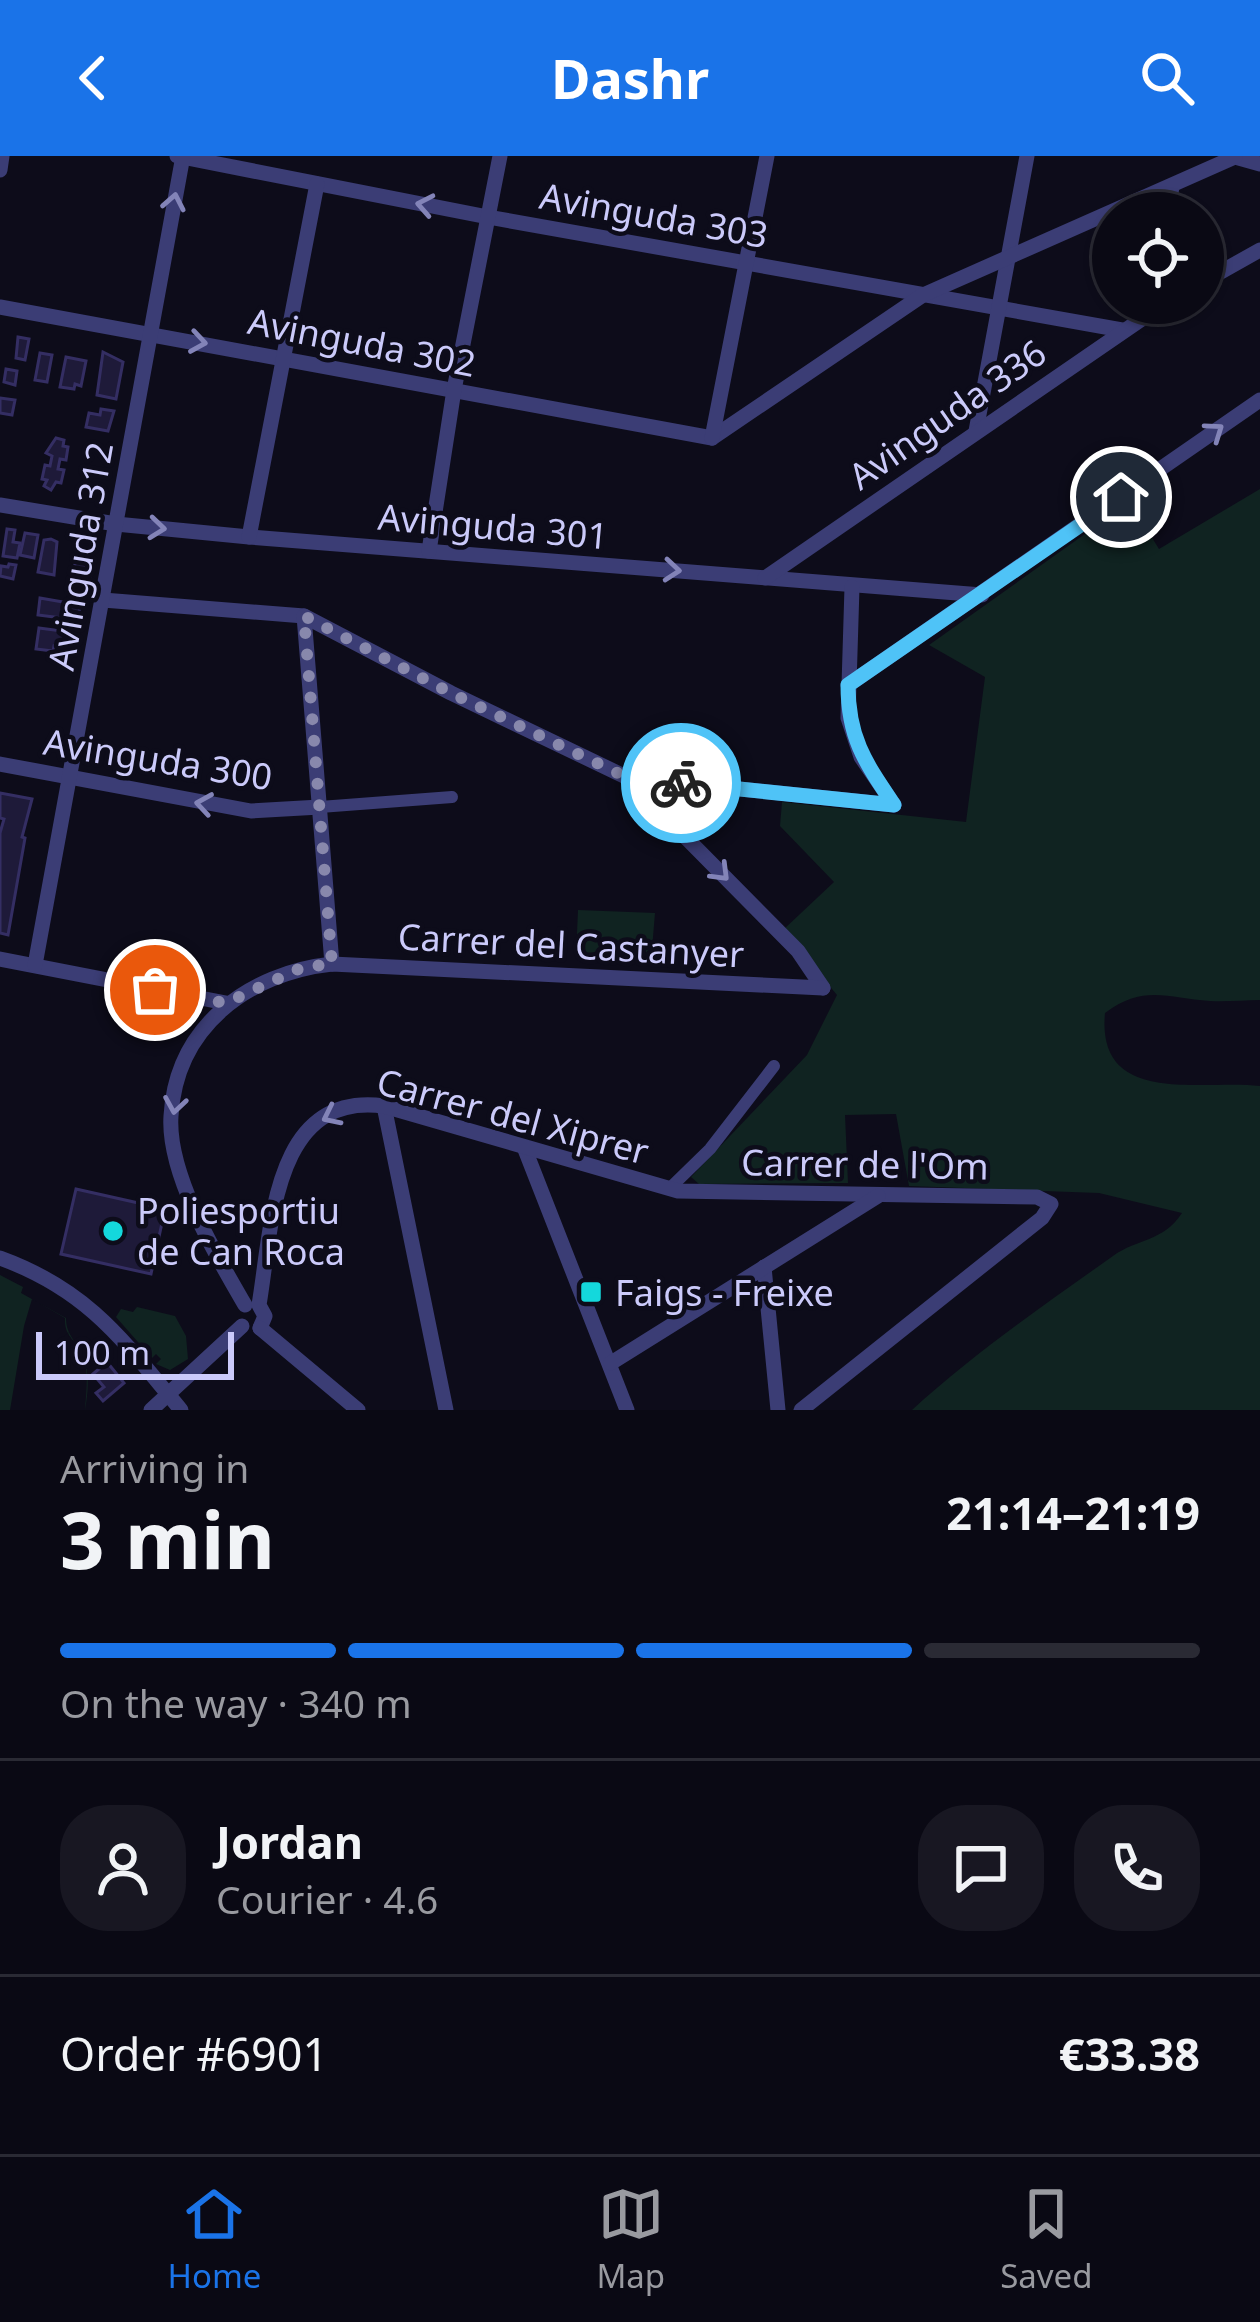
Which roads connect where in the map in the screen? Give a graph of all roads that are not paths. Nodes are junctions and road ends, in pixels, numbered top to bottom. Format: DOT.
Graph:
graph roads {
  1 [pos="2,156"];
  2 [pos="181,156"];
  3 [pos="500,156"];
  4 [pos="767,156"];
  5 [pos="1027,156"];
  6 [pos="1235,157"];
  7 [pos="1260,164"];
  8 [pos="0,170"];
  9 [pos="317,184"];
  10 [pos="1172,187"];
  11 [pos="1171,192"];
  12 [pos="488,218"];
  13 [pos="1260,250"];
  14 [pos="1008,257"];
  15 [pos="747,262"];
  16 [pos="1224,270"];
  17 [pos="923,296"];
  18 [pos="0,307"];
  19 [pos="998,308"];
  20 [pos="1129,324"];
  21 [pos="1122,330"];
  22 [pos="149,334"];
  23 [pos="284,357"];
  24 [pos="454,390"];
  25 [pos="1260,400"];
  26 [pos="976,431"];
  27 [pos="712,438"];
  28 [pos="0,505"];
  29 [pos="116,524"];
  30 [pos="249,537"];
  31 [pos="429,550"];
  32 [pos="765,578"];
  33 [pos="853,586"];
  34 [pos="982,595"];
  35 [pos="103,600"];
  36 [pos="304,616"];
  37 [pos="848,685"];
  38 [pos="0,764"];
  39 [pos="626,777"];
  40 [pos="72,778"];
  41 [pos="452,797"];
  42 [pos="320,807"];
  43 [pos="0,959"];
  44 [pos="332,964"];
  45 [pos="35,965"];
  46 [pos="226,1003"];
  47 [pos="774,1066"];
  48 [pos="383,1106"];
  49 [pos="524,1147"];
  50 [pos="674,1190"];
  51 [pos="880,1195"];
  52 [pos="0,1258"];
  53 [pos="764,1268"];
  54 [pos="252,1305"];
  55 [pos="242,1326"];
  56 [pos="260,1328"];
  57 [pos="611,1363"];
  58 [pos="166,1392"];
  59 [pos="151,1410"];
  60 [pos="181,1410"];
  61 [pos="358,1410"];
  62 [pos="446,1410"];
  63 [pos="627,1410"];
  64 [pos="778,1410"];
  65 [pos="801,1410"];
  1 -- 8 [label="street"];
  2 -- 9 [label="street, Avinguda 303"];
  22 -- 2 [label="street, Avinguda 312, one-way"];
  3 -- 12 [label="street"];
  4 -- 15 [label="street"];
  5 -- 14 [label="street"];
  6 -- 7 [label="street"];
  6 -- 10 [label="street"];
  12 -- 9 [label="street, Avinguda 303, one-way"];
  9 -- 23 [label="street"];
  10 -- 11 [label="street"];
  10 -- 14 [label="street"];
  12 -- 15 [label="street, Avinguda 303"];
  12 -- 24 [label="street"];
  13 -- 16 [label="street"];
  14 -- 17 [label="street"];
  14 -- 19 [label="street"];
  15 -- 17 [label="street, Avinguda 303"];
  15 -- 27 [label="street"];
  17 -- 19 [label="street, Avinguda 303"];
  17 -- 27 [label="street"];
  18 -- 22 [label="street, Avinguda 302"];
  19 -- 21 [label="street, Avinguda 303"];
  19 -- 26 [label="street"];
  20 -- 21 [label="street, Avinguda 336"];
  21 -- 26 [label="street, Avinguda 336"];
  22 -- 23 [label="street, Avinguda 302, one-way"];
  22 -- 29 [label="street, Avinguda 312"];
  23 -- 24 [label="street, Avinguda 302"];
  23 -- 30 [label="street"];
  24 -- 27 [label="street, Avinguda 302"];
  24 -- 31 [label="street"];
  34 -- 25 [label="street, one-way"];
  26 -- 32 [label="street, Avinguda 336"];
  28 -- 29 [label="street, Avinguda 301"];
  29 -- 30 [label="street, Avinguda 301, one-way"];
  29 -- 35 [label="street, Avinguda 312"];
  30 -- 31 [label="street, Avinguda 301"];
  31 -- 32 [label="street, Avinguda 301, one-way"];
  32 -- 33 [label="street, Avinguda 301"];
  33 -- 34 [label="street, Avinguda 301"];
  33 -- 37 [label="street"];
  34 -- 37 [label="street"];
  35 -- 36 [label="street"];
  35 -- 40 [label="street, Avinguda 312"];
  36 -- 39 [label="street"];
  36 -- 42 [label="street"];
  37 -- 39 [label="street"];
  38 -- 40 [label="street, Avinguda 300"];
  39 -- 44 [label="street, Carrer del Castanyer, one-way"];
  42 -- 40 [label="street, Avinguda 300, one-way"];
  40 -- 45 [label="street, Avinguda 312"];
  41 -- 42 [label="street, Avinguda 300"];
  42 -- 44 [label="street"];
  43 -- 45 [label="street"];
  44 -- 46 [label="street, Carrer del Castanyer"];
  45 -- 46 [label="street"];
  46 -- 54 [label="street, Carrer del Castanyer, one-way"];
  47 -- 50 [label="street"];
  48 -- 49 [label="street, Carrer del Xiprer"];
  48 -- 54 [label="street, Carrer del Xiprer, one-way"];
  48 -- 62 [label="street"];
  49 -- 50 [label="street, Carrer del Xiprer"];
  49 -- 57 [label="street"];
  50 -- 51 [label="street, Carrer de l'Om"];
  51 -- 53 [label="street"];
  51 -- 65 [label="street, Carrer de l'Om"];
  52 -- 58 [label="street"];
  53 -- 57 [label="street"];
  53 -- 64 [label="street"];
  54 -- 55 [label="street"];
  54 -- 56 [label="street"];
  55 -- 56 [label="street"];
  55 -- 58 [label="street"];
  56 -- 61 [label="street"];
  57 -- 63 [label="street"];
  58 -- 59 [label="street"];
  58 -- 60 [label="street"];
}
